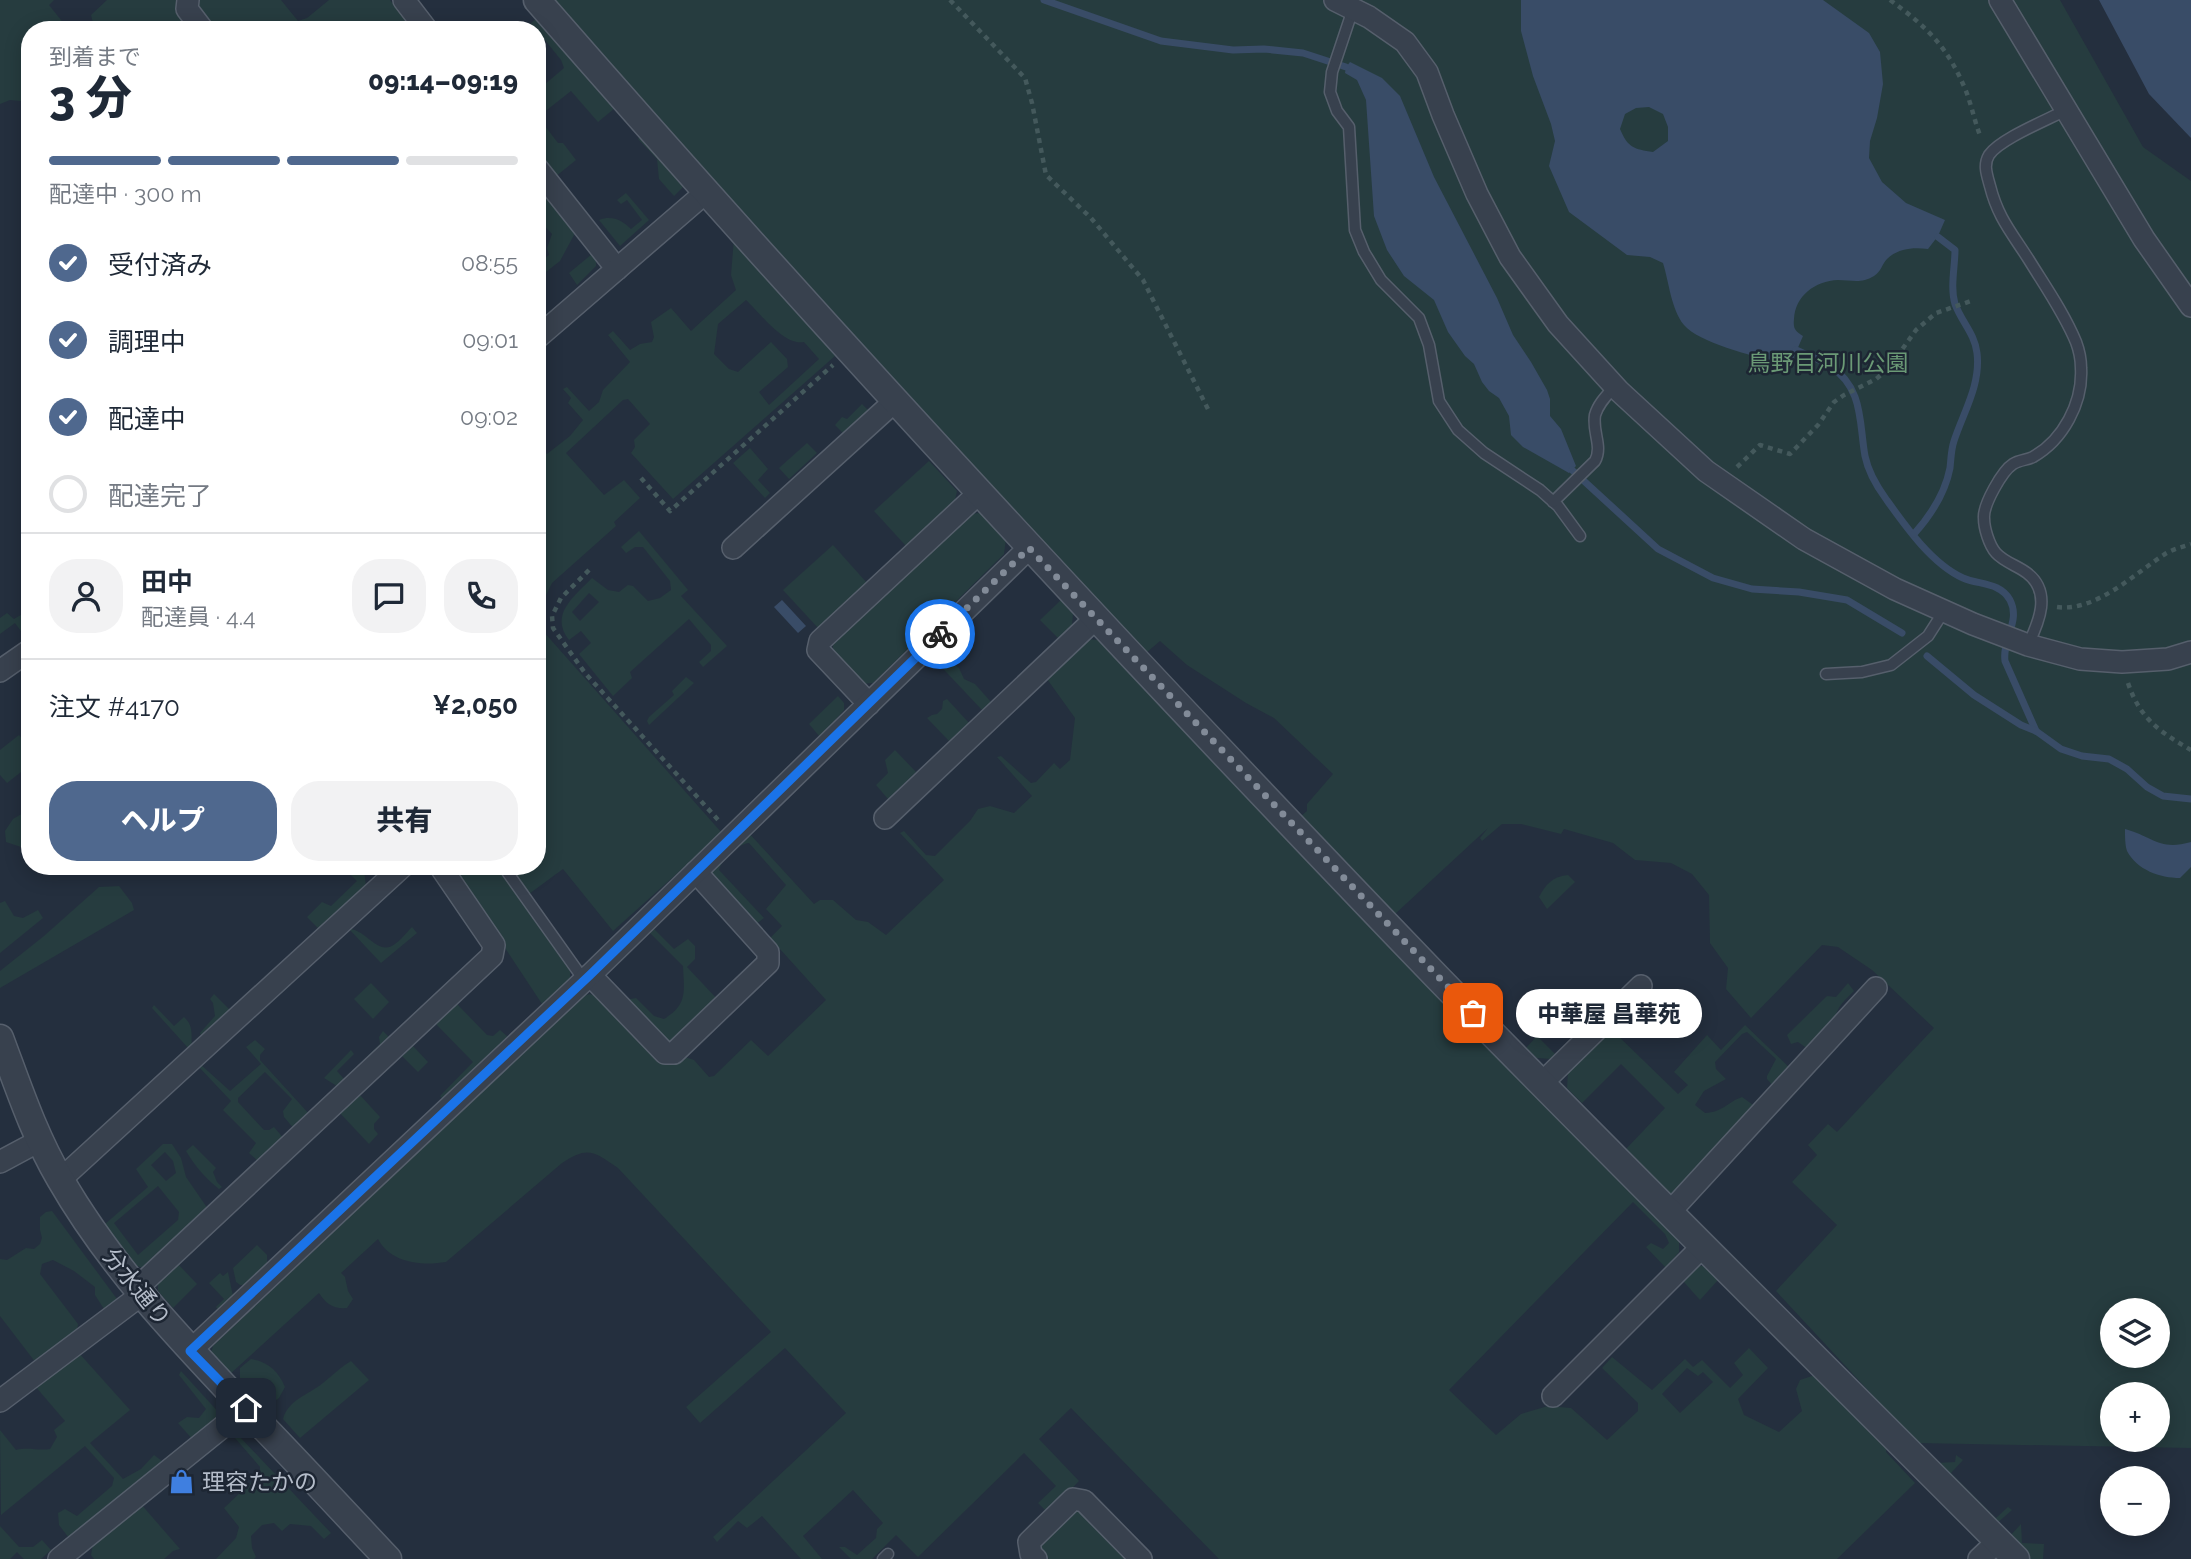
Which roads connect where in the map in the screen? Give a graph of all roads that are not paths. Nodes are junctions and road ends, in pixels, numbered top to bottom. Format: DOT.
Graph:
graph roads {
  1 [pos="188,0"];
  2 [pos="404,0"];
  3 [pos="537,0"];
  4 [pos="2000,0"];
  5 [pos="1344,4"];
  6 [pos="196,21"];
  7 [pos="420,21"];
  8 [pos="2066,110"];
  9 [pos="546,179"];
  10 [pos="705,193"];
  11 [pos="617,268"];
  12 [pos="2191,306"];
  13 [pos="546,330"];
  14 [pos="1615,386"];
  15 [pos="895,401"];
  16 [pos="979,493"];
  17 [pos="1553,502"];
  18 [pos="1580,536"];
  19 [pos="733,548"];
  20 [pos="1029,548"];
  21 [pos="1944,611"];
  22 [pos="1095,619"];
  23 [pos="2028,645"];
  24 [pos="2191,652"];
  25 [pos="21,656"];
  26 [pos="0,671"];
  27 [pos="1826,674"];
  28 [pos="869,704"];
  29 [pos="885,818"];
  30 [pos="696,872"];
  31 [pos="393,875"];
  32 [pos="446,875"];
  33 [pos="510,875"];
  34 [pos="587,977"];
  35 [pos="1641,986"];
  36 [pos="1875,988"];
  37 [pos="0,1038"];
  38 [pos="1542,1083"];
  39 [pos="39,1140"];
  40 [pos="0,1162"];
  41 [pos="60,1180"];
  42 [pos="1669,1213"];
  43 [pos="1703,1246"];
  44 [pos="138,1292"];
  45 [pos="190,1351"];
  46 [pos="1553,1396"];
  47 [pos="0,1401"];
  48 [pos="246,1408"];
  49 [pos="2007,1550"];
  50 [pos="59,1559"];
  51 [pos="388,1559"];
  52 [pos="1036,1559"];
  53 [pos="1141,1559"];
  54 [pos="1979,1559"];
  1 -- 6 [label="street"];
  2 -- 7 [label="street"];
  3 -- 10 [label="street"];
  4 -- 8 [label="street"];
  5 -- 14 [label="street"];
  5 -- 17 [label="lane"];
  8 -- 12 [label="street"];
  8 -- 23 [label="lane"];
  9 -- 11 [label="street"];
  10 -- 11 [label="street"];
  10 -- 15 [label="street"];
  11 -- 13 [label="street"];
  14 -- 17 [label="lane"];
  14 -- 21 [label="street"];
  15 -- 16 [label="street"];
  15 -- 19 [label="street"];
  16 -- 20 [label="street"];
  16 -- 28 [label="street"];
  17 -- 18 [label="lane"];
  20 -- 22 [label="street"];
  20 -- 28 [label="street"];
  21 -- 23 [label="street"];
  21 -- 27 [label="lane"];
  22 -- 29 [label="street"];
  22 -- 38 [label="street"];
  23 -- 24 [label="street"];
  25 -- 26 [label="street"];
  28 -- 30 [label="street"];
  30 -- 34 [label="street"];
  30 -- 34 [label="street"];
  31 -- 41 [label="street"];
  32 -- 44 [label="street"];
  33 -- 34 [label="lane"];
  34 -- 45 [label="street"];
  35 -- 38 [label="street"];
  36 -- 42 [label="street"];
  37 -- 39 [label="street, 分水通り"];
  38 -- 42 [label="street"];
  39 -- 40 [label="street"];
  39 -- 41 [label="street, 分水通り"];
  41 -- 44 [label="street, 分水通り"];
  42 -- 43 [label="street"];
  43 -- 46 [label="street"];
  43 -- 49 [label="street"];
  44 -- 45 [label="street, 分水通り"];
  44 -- 47 [label="street"];
  45 -- 48 [label="street, 分水通り"];
  48 -- 50 [label="street"];
  48 -- 51 [label="street, 分水通り"];
  49 -- 54 [label="street"];
  52 -- 53 [label="street"];
}
